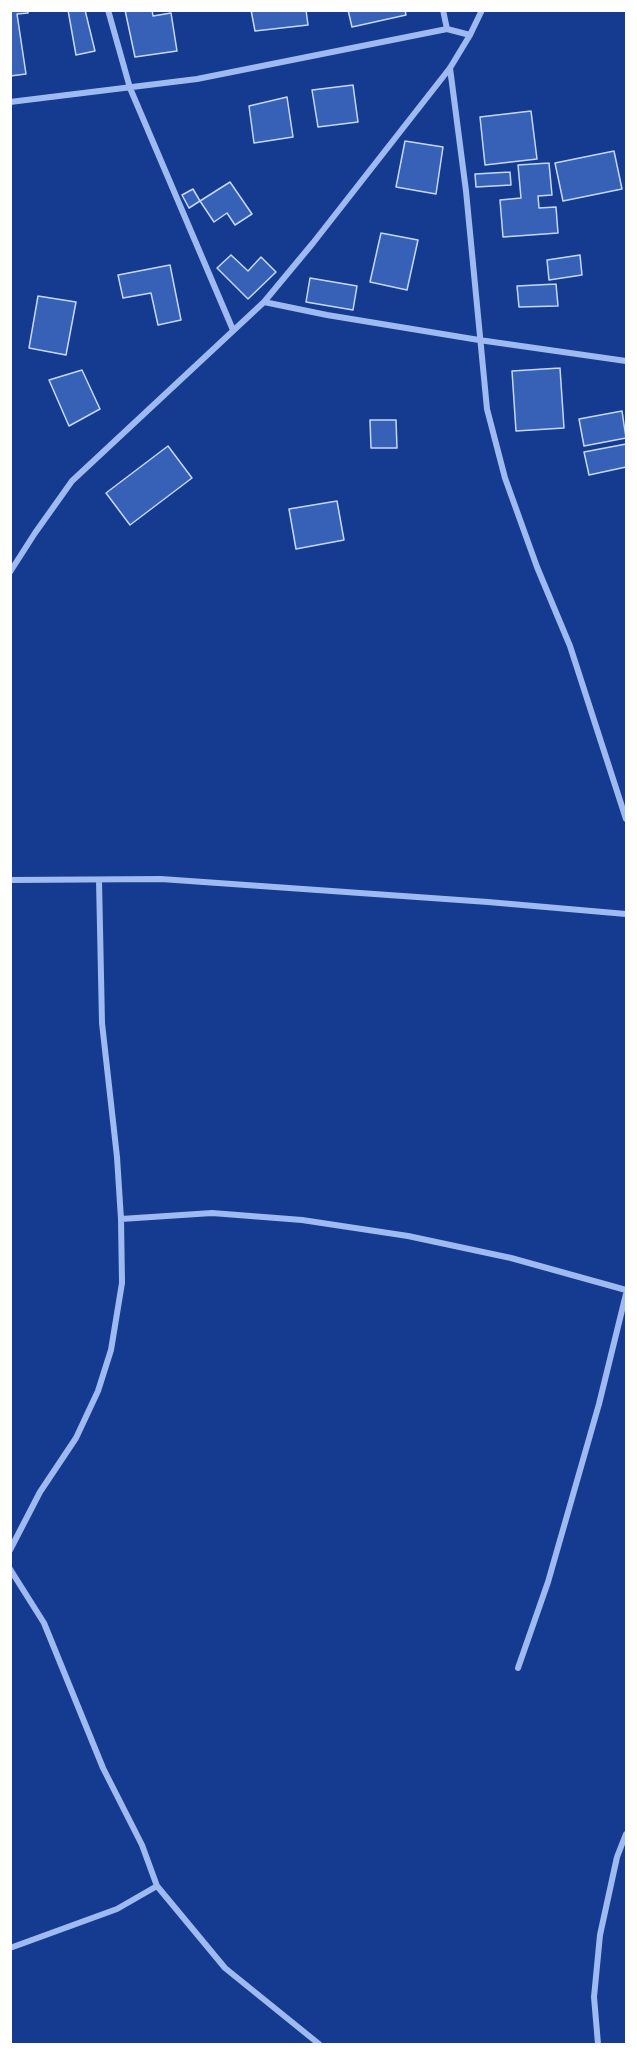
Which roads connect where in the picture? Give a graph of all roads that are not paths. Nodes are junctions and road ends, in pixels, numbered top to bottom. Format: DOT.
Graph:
graph roads {
  1 [pos="108,10"];
  2 [pos="443,10"];
  3 [pos="482,10"];
  4 [pos="447,29"];
  5 [pos="470,35"];
  6 [pos="450,68"];
  7 [pos="130,88"];
  8 [pos="10,102"];
  9 [pos="264,302"];
  10 [pos="232,330"];
  11 [pos="479,340"];
  12 [pos="627,361"];
  13 [pos="10,572"];
  14 [pos="627,819"];
  15 [pos="10,880"];
  16 [pos="99,880"];
  17 [pos="627,914"];
  18 [pos="121,1219"];
  19 [pos="627,1292"];
  20 [pos="10,1550"];
  21 [pos="10,1569"];
  22 [pos="518,1668"];
  23 [pos="627,1834"];
  24 [pos="157,1887"];
  25 [pos="10,1948"];
  26 [pos="319,2044"];
  27 [pos="598,2044"];
  1 -- 7 [label="street"];
  2 -- 4 [label="street"];
  3 -- 5 [label="street"];
  4 -- 5 [label="street"];
  4 -- 7 [label="street"];
  5 -- 6 [label="street"];
  6 -- 9 [label="street"];
  6 -- 11 [label="street"];
  7 -- 8 [label="street"];
  7 -- 10 [label="street"];
  9 -- 10 [label="street"];
  9 -- 11 [label="street"];
  10 -- 13 [label="street"];
  11 -- 12 [label="street"];
  11 -- 14 [label="street"];
  15 -- 16 [label="street"];
  16 -- 17 [label="street"];
  16 -- 18 [label="street"];
  18 -- 19 [label="street"];
  18 -- 20 [label="street"];
  19 -- 22 [label="street"];
  21 -- 24 [label="street"];
  23 -- 27 [label="street"];
  24 -- 25 [label="street"];
  24 -- 26 [label="street"];
}
